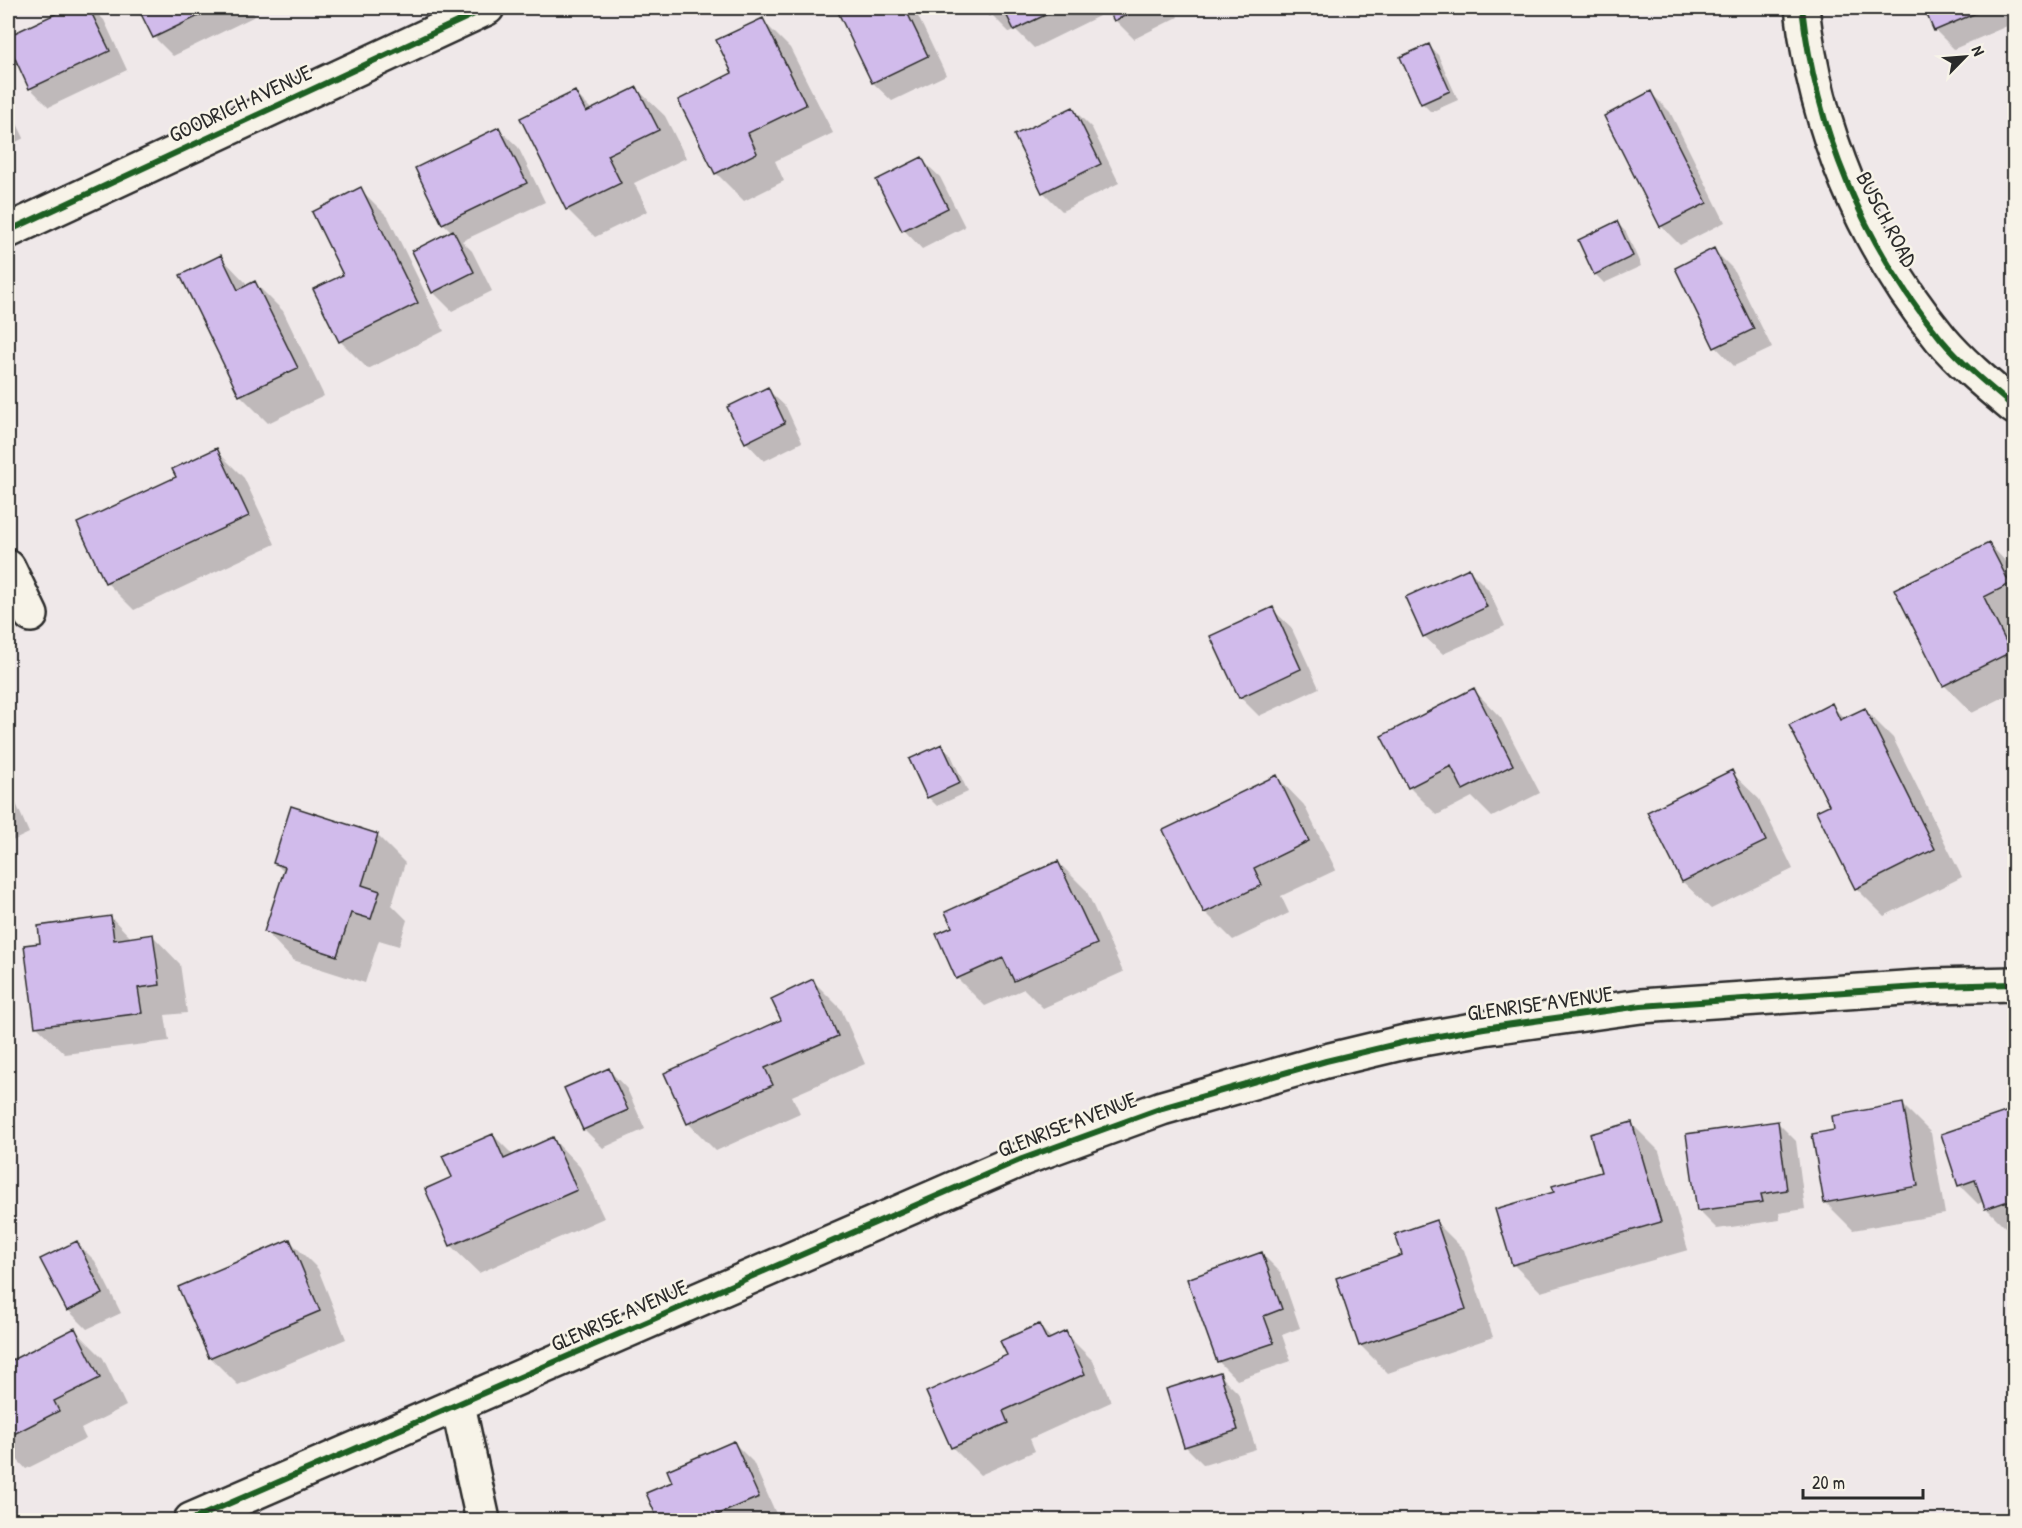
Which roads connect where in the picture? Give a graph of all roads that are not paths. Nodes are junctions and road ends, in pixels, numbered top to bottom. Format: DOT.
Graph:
graph roads {
  1 [pos="487,8"];
  2 [pos="1802,8"];
  3 [pos="8,231"];
  4 [pos="2014,407"];
  5 [pos="8,567"];
  6 [pos="31,615"];
  7 [pos="2014,984"];
  8 [pos="458,1405"];
  9 [pos="191,1521"];
  10 [pos="483,1521"];
  1 -- 3 [label="street, GOODRICH AVENUE"];
  2 -- 4 [label="street, BUSCH ROAD"];
  5 -- 6 [label="street"];
  7 -- 8 [label="street, GLENRISE AVENUE"];
  8 -- 9 [label="street, GLENRISE AVENUE"];
  8 -- 10 [label="street"];
}
